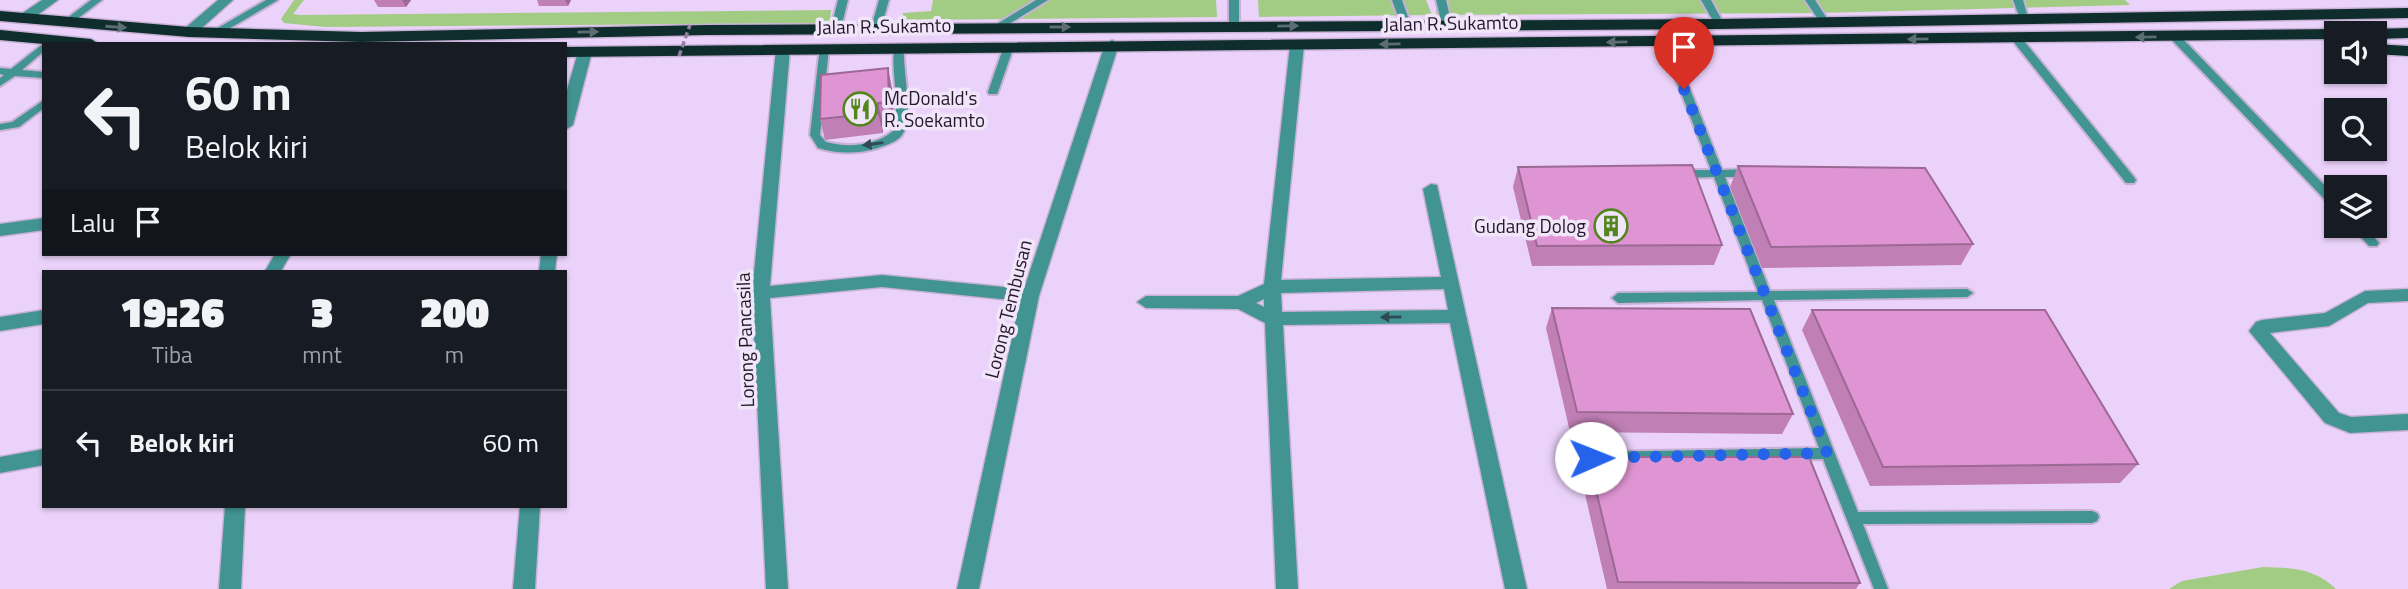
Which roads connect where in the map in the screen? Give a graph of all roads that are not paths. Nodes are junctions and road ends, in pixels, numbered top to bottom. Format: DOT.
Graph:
graph roads {
  1 [pos="51,0"];
  2 [pos="97,0"];
  3 [pos="226,0"];
  4 [pos="273,0"];
  5 [pos="843,0"];
  6 [pos="884,0"];
  7 [pos="1043,0"];
  8 [pos="1234,0"];
  9 [pos="1397,0"];
  10 [pos="1441,0"];
  11 [pos="1706,0"];
  12 [pos="1810,0"];
  13 [pos="2389,0"];
  14 [pos="2020,8"];
  15 [pos="2408,13"];
  16 [pos="0,16"];
  17 [pos="2217,16"];
  18 [pos="23,19"];
  19 [pos="1825,23"];
  20 [pos="65,24"];
  21 [pos="1718,24"];
  22 [pos="1406,25"];
  23 [pos="1447,25"];
  24 [pos="997,27"];
  25 [pos="1234,27"];
  26 [pos="836,28"];
  27 [pos="876,28"];
  28 [pos="189,32"];
  29 [pos="216,32"];
  30 [pos="2408,33"];
  31 [pos="2324,34"];
  32 [pos="2387,34"];
  33 [pos="0,35"];
  34 [pos="2236,35"];
  35 [pos="2174,36"];
  36 [pos="2015,38"];
  37 [pos="1666,41"];
  38 [pos="42,42"];
  39 [pos="1112,44"];
  40 [pos="1297,45"];
  41 [pos="2324,45"];
  42 [pos="1009,46"];
  43 [pos="42,47"];
  44 [pos="899,47"];
  45 [pos="824,48"];
  46 [pos="783,49"];
  47 [pos="2387,50"];
  48 [pos="2408,51"];
  49 [pos="567,52"];
  50 [pos="585,52"];
  51 [pos="0,71"];
  52 [pos="896,71"];
  53 [pos="12,72"];
  54 [pos="884,72"];
  55 [pos="42,75"];
  56 [pos="833,76"];
  57 [pos="820,77"];
  58 [pos="0,82"];
  59 [pos="993,92"];
  60 [pos="42,105"];
  61 [pos="567,118"];
  62 [pos="0,127"];
  63 [pos="1759,173"];
  64 [pos="1665,174"];
  65 [pos="1718,174"];
  66 [pos="2130,180"];
  67 [pos="1431,189"];
  68 [pos="2324,192"];
  69 [pos="42,224"];
  70 [pos="0,229"];
  71 [pos="2368,238"];
  72 [pos="2373,243"];
  73 [pos="1452,283"];
  74 [pos="1272,287"];
  75 [pos="761,293"];
  76 [pos="1967,293"];
  77 [pos="2408,295"];
  78 [pos="1030,296"];
  79 [pos="1766,296"];
  80 [pos="1618,298"];
  81 [pos="1146,302"];
  82 [pos="1240,303"];
  83 [pos="1459,316"];
  84 [pos="42,317"];
  85 [pos="1273,318"];
  86 [pos="0,324"];
  87 [pos="2408,422"];
  88 [pos="1827,453"];
  89 [pos="42,457"];
  90 [pos="1591,458"];
  91 [pos="0,465"];
  92 [pos="235,508"];
  93 [pos="530,508"];
  94 [pos="2092,517"];
  95 [pos="1852,518"];
  96 [pos="230,589"];
  97 [pos="524,589"];
  98 [pos="777,589"];
  99 [pos="968,589"];
  100 [pos="1287,589"];
  101 [pos="1516,589"];
  102 [pos="1881,589"];
  1 -- 18 [label="street"];
  2 -- 20 [label="lane"];
  3 -- 28 [label="street"];
  4 -- 29 [label="lane"];
  5 -- 26 [label="lane"];
  6 -- 27 [label="lane"];
  7 -- 24 [label="lane"];
  8 -- 25 [label="lane"];
  9 -- 22 [label="lane"];
  10 -- 23 [label="lane"];
  11 -- 21 [label="lane"];
  12 -- 19 [label="lane"];
  13 -- 17 [label="highway"];
  14 -- 17 [label="highway, Jalan R. Sukamto"];
  14 -- 19 [label="highway, Jalan R. Sukamto"];
  15 -- 17 [label="highway, Jalan R. Sukamto"];
  16 -- 18 [label="highway, Jalan R. Sukamto"];
  18 -- 20 [label="highway, Jalan R. Sukamto"];
  19 -- 21 [label="highway, Jalan R. Sukamto"];
  20 -- 28 [label="highway, Jalan R. Sukamto, one-way"];
  21 -- 23 [label="highway, Jalan R. Sukamto"];
  22 -- 23 [label="highway, Jalan R. Sukamto"];
  25 -- 22 [label="highway, Jalan R. Sukamto, one-way"];
  24 -- 25 [label="highway, Jalan R. Sukamto, one-way"];
  24 -- 27 [label="highway, Jalan R. Sukamto"];
  26 -- 27 [label="highway, Jalan R. Sukamto"];
  29 -- 26 [label="highway, Jalan R. Sukamto, one-way"];
  28 -- 29 [label="highway, Jalan R. Sukamto"];
  30 -- 32 [label="highway"];
  31 -- 34 [label="highway, Jalan R. Sukamto"];
  33 -- 38 [label="highway"];
  34 -- 35 [label="highway, Jalan R. Sukamto"];
  34 -- 41 [label="highway"];
  35 -- 36 [label="highway, Jalan R. Sukamto, one-way"];
  35 -- 68 [label="lane"];
  36 -- 37 [label="highway, Jalan R. Sukamto, one-way"];
  36 -- 66 [label="lane"];
  37 -- 40 [label="highway, Jalan R. Sukamto, one-way"];
  37 -- 65 [label="lane"];
  39 -- 40 [label="highway, Jalan R. Sukamto"];
  39 -- 42 [label="highway, Jalan R. Sukamto"];
  39 -- 78 [label="street, Lorong Tembusan"];
  40 -- 74 [label="street"];
  42 -- 44 [label="highway, Jalan R. Sukamto"];
  42 -- 59 [label="lane"];
  43 -- 53 [label="lane"];
  44 -- 45 [label="highway, Jalan R. Sukamto"];
  44 -- 52 [label="lane"];
  45 -- 46 [label="highway, Jalan R. Sukamto"];
  45 -- 57 [label="lane"];
  46 -- 50 [label="highway, Jalan R. Sukamto"];
  46 -- 75 [label="street, Lorong Pancasila"];
  47 -- 48 [label="highway"];
  49 -- 50 [label="highway, Jalan R. Sukamto"];
  50 -- 61 [label="street"];
  51 -- 53 [label="lane"];
  52 -- 54 [label="lane"];
  52 -- 57 [label="lane, one-way"];
  53 -- 55 [label="lane"];
  53 -- 58 [label="lane"];
  56 -- 57 [label="lane"];
  60 -- 62 [label="lane"];
  63 -- 65 [label="lane"];
  64 -- 65 [label="lane"];
  65 -- 79 [label="lane"];
  67 -- 73 [label="street"];
  69 -- 70 [label="street"];
  71 -- 72 [label="lane"];
  73 -- 74 [label="street"];
  73 -- 83 [label="street"];
  74 -- 82 [label="street"];
  74 -- 85 [label="street"];
  75 -- 78 [label="street"];
  75 -- 98 [label="street, Lorong Pancasila"];
  76 -- 79 [label="lane"];
  77 -- 87 [label="street"];
  78 -- 99 [label="street, Lorong Tembusan"];
  79 -- 80 [label="lane"];
  79 -- 88 [label="lane"];
  81 -- 82 [label="street"];
  82 -- 85 [label="street"];
  83 -- 85 [label="street, one-way"];
  83 -- 101 [label="street"];
  84 -- 86 [label="street"];
  85 -- 100 [label="street"];
  88 -- 90 [label="lane"];
  88 -- 95 [label="lane"];
  89 -- 91 [label="street"];
  92 -- 96 [label="street"];
  93 -- 97 [label="street"];
  94 -- 95 [label="lane"];
  95 -- 102 [label="lane"];
}
